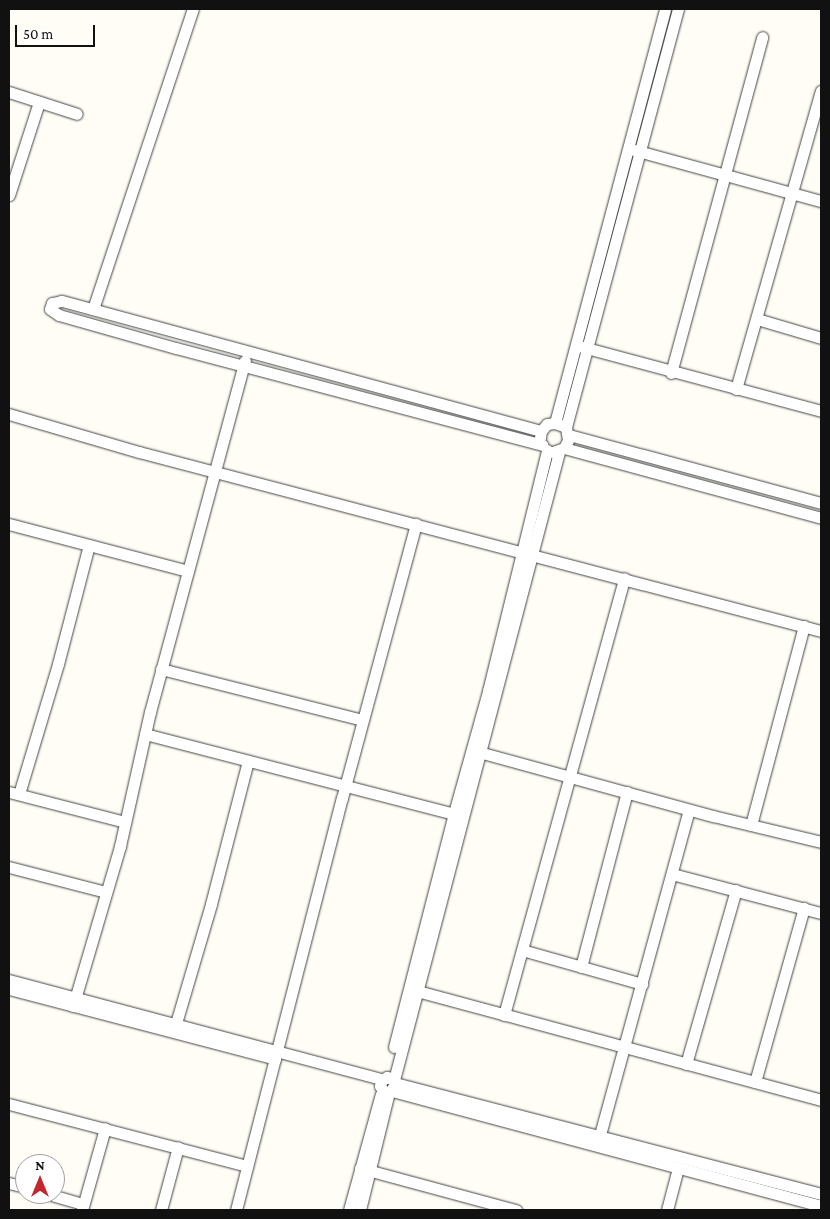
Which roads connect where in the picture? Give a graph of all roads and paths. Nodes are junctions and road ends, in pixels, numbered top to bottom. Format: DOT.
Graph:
graph roads {
  1 [pos="193,9"];
  2 [pos="665,9"];
  3 [pos="678,9"];
  4 [pos="762,37"];
  5 [pos="821,91"];
  6 [pos="9,92"];
  7 [pos="39,102"];
  8 [pos="77,114"];
  9 [pos="818,117"];
  10 [pos="628,148"];
  11 [pos="640,151"];
  12 [pos="724,174"];
  13 [pos="794,194"];
  14 [pos="9,195"];
  15 [pos="821,201"];
  16 [pos="93,309"];
  17 [pos="757,320"];
  18 [pos="821,338"];
  19 [pos="575,345"];
  20 [pos="587,348"];
  21 [pos="247,352"];
  22 [pos="244,366"];
  23 [pos="671,372"];
  24 [pos="736,389"];
  25 [pos="821,411"];
  26 [pos="9,414"];
  27 [pos="563,428"];
  28 [pos="541,431"];
  29 [pos="553,449"];
  30 [pos="216,471"];
  31 [pos="821,503"];
  32 [pos="821,518"];
  33 [pos="9,524"];
  34 [pos="416,524"];
  35 [pos="89,545"];
  36 [pos="527,552"];
  37 [pos="188,571"];
  38 [pos="624,578"];
  39 [pos="804,626"];
  40 [pos="821,631"];
  41 [pos="161,668"];
  42 [pos="364,720"];
  43 [pos="145,734"];
  44 [pos="476,751"];
  45 [pos="248,760"];
  46 [pos="569,776"];
  47 [pos="345,786"];
  48 [pos="627,792"];
  49 [pos="14,793"];
  50 [pos="690,810"];
  51 [pos="459,815"];
  52 [pos="125,822"];
  53 [pos="751,825"];
  54 [pos="821,840"];
  55 [pos="9,866"];
  56 [pos="672,874"];
  57 [pos="736,890"];
  58 [pos="106,892"];
  59 [pos="804,908"];
  60 [pos="821,912"];
  61 [pos="522,950"];
  62 [pos="581,967"];
  63 [pos="9,980"];
  64 [pos="642,984"];
  65 [pos="9,989"];
  66 [pos="413,990"];
  67 [pos="74,1002"];
  68 [pos="504,1015"];
  69 [pos="174,1028"];
  70 [pos="624,1047"];
  71 [pos="277,1055"];
  72 [pos="686,1064"];
  73 [pos="755,1082"];
  74 [pos="388,1085"];
  75 [pos="821,1098"];
  76 [pos="9,1104"];
  77 [pos="105,1128"];
  78 [pos="598,1141"];
  79 [pos="178,1147"];
  80 [pos="247,1166"];
  81 [pos="678,1168"];
  82 [pos="365,1170"];
  83 [pos="821,1194"];
  84 [pos="65,1200"];
  85 [pos="821,1206"];
  86 [pos="82,1207"];
  87 [pos="162,1210"];
  88 [pos="236,1210"];
  89 [pos="349,1210"];
  90 [pos="360,1210"];
  91 [pos="516,1210"];
  92 [pos="667,1210"];
  1 -- 16 [label="street"];
  2 -- 10 [label="street"];
  3 -- 11 [label="street"];
  4 -- 12 [label="street"];
  5 -- 9 [label="street"];
  6 -- 7 [label="street"];
  7 -- 8 [label="street"];
  7 -- 14 [label="street"];
  9 -- 13 [label="street"];
  10 -- 11 [label="street"];
  10 -- 19 [label="street"];
  11 -- 12 [label="street"];
  11 -- 20 [label="street"];
  12 -- 13 [label="street"];
  12 -- 23 [label="street"];
  13 -- 15 [label="street"];
  13 -- 17 [label="street"];
  16 -- 21 [label="street"];
  16 -- 22 [label="street"];
  17 -- 18 [label="street"];
  17 -- 24 [label="street"];
  19 -- 20 [label="street"];
  19 -- 27 [label="street"];
  20 -- 23 [label="street"];
  20 -- 27 [label="street"];
  21 -- 22 [label="street"];
  21 -- 28 [label="street"];
  22 -- 29 [label="street"];
  22 -- 30 [label="street"];
  23 -- 24 [label="street"];
  24 -- 25 [label="street"];
  26 -- 30 [label="street"];
  27 -- 28 [label="street"];
  27 -- 29 [label="street"];
  27 -- 31 [label="street"];
  28 -- 29 [label="street"];
  29 -- 32 [label="street"];
  29 -- 36 [label="street"];
  30 -- 34 [label="street"];
  30 -- 37 [label="street"];
  33 -- 35 [label="street"];
  34 -- 36 [label="street"];
  34 -- 42 [label="street"];
  35 -- 37 [label="street"];
  35 -- 49 [label="street"];
  36 -- 38 [label="street"];
  36 -- 44 [label="street"];
  37 -- 41 [label="street"];
  38 -- 39 [label="street"];
  38 -- 46 [label="street"];
  39 -- 40 [label="street"];
  39 -- 53 [label="street"];
  41 -- 42 [label="street"];
  41 -- 43 [label="street"];
  42 -- 47 [label="street"];
  43 -- 45 [label="street"];
  43 -- 52 [label="street"];
  44 -- 46 [label="street"];
  44 -- 51 [label="street"];
  45 -- 47 [label="street"];
  45 -- 69 [label="street"];
  46 -- 48 [label="street"];
  46 -- 61 [label="street"];
  47 -- 51 [label="street"];
  47 -- 71 [label="street"];
  48 -- 50 [label="street"];
  48 -- 62 [label="street"];
  49 -- 52 [label="street"];
  50 -- 53 [label="street"];
  50 -- 56 [label="street"];
  51 -- 66 [label="street"];
  52 -- 58 [label="street"];
  53 -- 54 [label="street"];
  55 -- 58 [label="street"];
  56 -- 57 [label="street"];
  56 -- 64 [label="street"];
  57 -- 59 [label="street"];
  57 -- 72 [label="street"];
  58 -- 67 [label="street"];
  59 -- 60 [label="street"];
  59 -- 73 [label="street"];
  61 -- 62 [label="street"];
  61 -- 68 [label="street"];
  62 -- 64 [label="street"];
  63 -- 67 [label="street"];
  64 -- 70 [label="street"];
  65 -- 67 [label="street"];
  66 -- 68 [label="street"];
  66 -- 74 [label="street"];
  67 -- 69 [label="street"];
  68 -- 70 [label="street"];
  69 -- 71 [label="street"];
  70 -- 72 [label="street"];
  70 -- 78 [label="street"];
  71 -- 74 [label="street"];
  71 -- 80 [label="street"];
  72 -- 73 [label="street"];
  73 -- 75 [label="street"];
  74 -- 78 [label="street"];
  74 -- 82 [label="street"];
  76 -- 77 [label="street"];
  77 -- 79 [label="street"];
  77 -- 86 [label="street"];
  78 -- 81 [label="street"];
  78 -- 83 [label="street"];
  79 -- 80 [label="street"];
  79 -- 87 [label="street"];
  80 -- 88 [label="street"];
  81 -- 85 [label="street"];
  81 -- 92 [label="street"];
  82 -- 89 [label="street"];
  82 -- 90 [label="street"];
  82 -- 91 [label="street"];
  84 -- 86 [label="street"];
}
